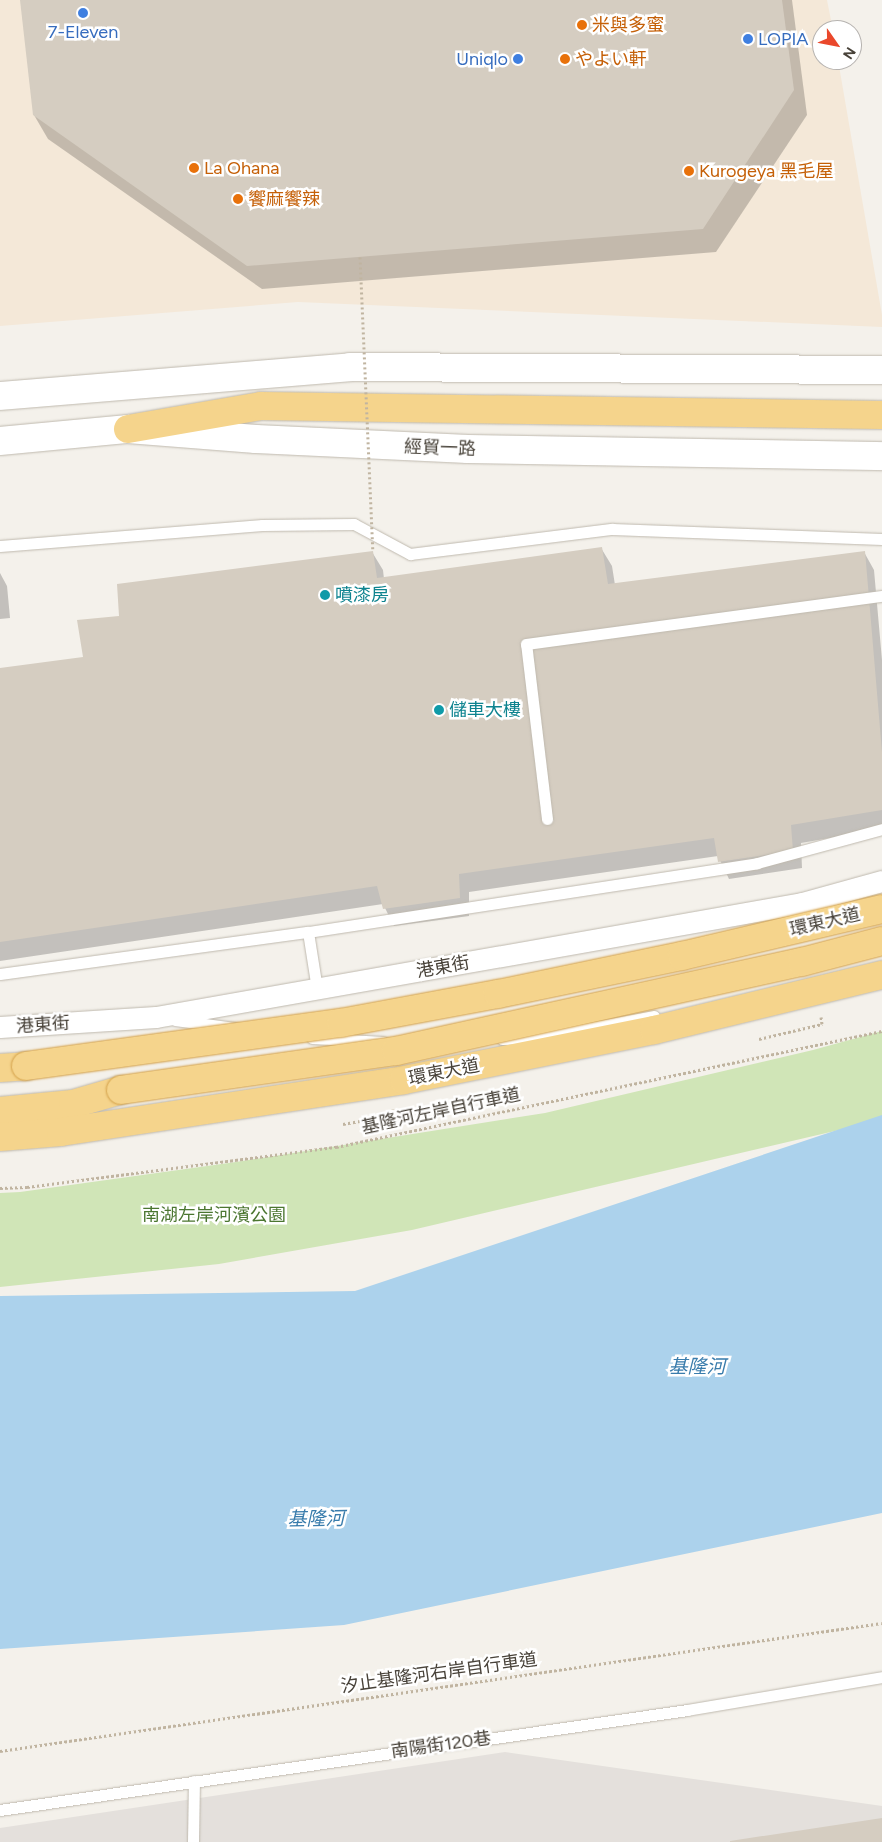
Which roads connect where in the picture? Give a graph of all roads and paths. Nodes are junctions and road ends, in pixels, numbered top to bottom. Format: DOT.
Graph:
graph roads {
  1 [pos="360,257"];
  2 [pos="882,370"];
  3 [pos="0,396"];
  4 [pos="882,415"];
  5 [pos="128,429"];
  6 [pos="0,441"];
  7 [pos="882,456"];
  8 [pos="882,539"];
  9 [pos="0,546"];
  10 [pos="373,551"];
  11 [pos="882,596"];
  12 [pos="548,819"];
  13 [pos="882,829"];
  14 [pos="882,881"];
  15 [pos="882,909"];
  16 [pos="308,932"];
  17 [pos="882,941"];
  18 [pos="882,965"];
  19 [pos="0,974"];
  20 [pos="882,975"];
  21 [pos="317,989"];
  22 [pos="680,1011"];
  23 [pos="661,1015"];
  24 [pos="156,1018"];
  25 [pos="0,1027"];
  26 [pos="882,1031"];
  27 [pos="0,1068"];
  28 [pos="121,1090"];
  29 [pos="0,1095"];
  30 [pos="0,1111"];
  31 [pos="0,1137"];
  32 [pos="0,1188"];
  33 [pos="882,1623"];
  34 [pos="882,1677"];
  35 [pos="0,1751"];
  36 [pos="194,1781"];
  37 [pos="0,1810"];
  38 [pos="193,1842"];
  1 -- 10 [label="path, bridge"];
  2 -- 3 [label="street"];
  4 -- 5 [label="highway"];
  5 -- 6 [label="street, 經貿一路"];
  5 -- 7 [label="street, 經貿一路"];
  8 -- 9 [label="lane"];
  11 -- 12 [label="lane"];
  13 -- 16 [label="lane"];
  14 -- 21 [label="street, 港東街"];
  15 -- 27 [label="highway, 環東大道, bridge"];
  16 -- 19 [label="lane"];
  16 -- 21 [label="lane"];
  17 -- 28 [label="highway, bridge"];
  18 -- 22 [label="lane"];
  20 -- 31 [label="highway, 環東大道"];
  21 -- 24 [label="street, 港東街"];
  23 -- 24 [label="lane"];
  24 -- 25 [label="street, 港東街"];
  26 -- 32 [label="path, 基隆河左岸自行車道"];
  28 -- 29 [label="highway"];
  28 -- 30 [label="highway"];
  33 -- 35 [label="path, 汐止基隆河右岸自行車道"];
  34 -- 36 [label="lane, 南陽街120巷"];
  36 -- 37 [label="lane, 南陽街120巷"];
  36 -- 38 [label="lane"];
}
